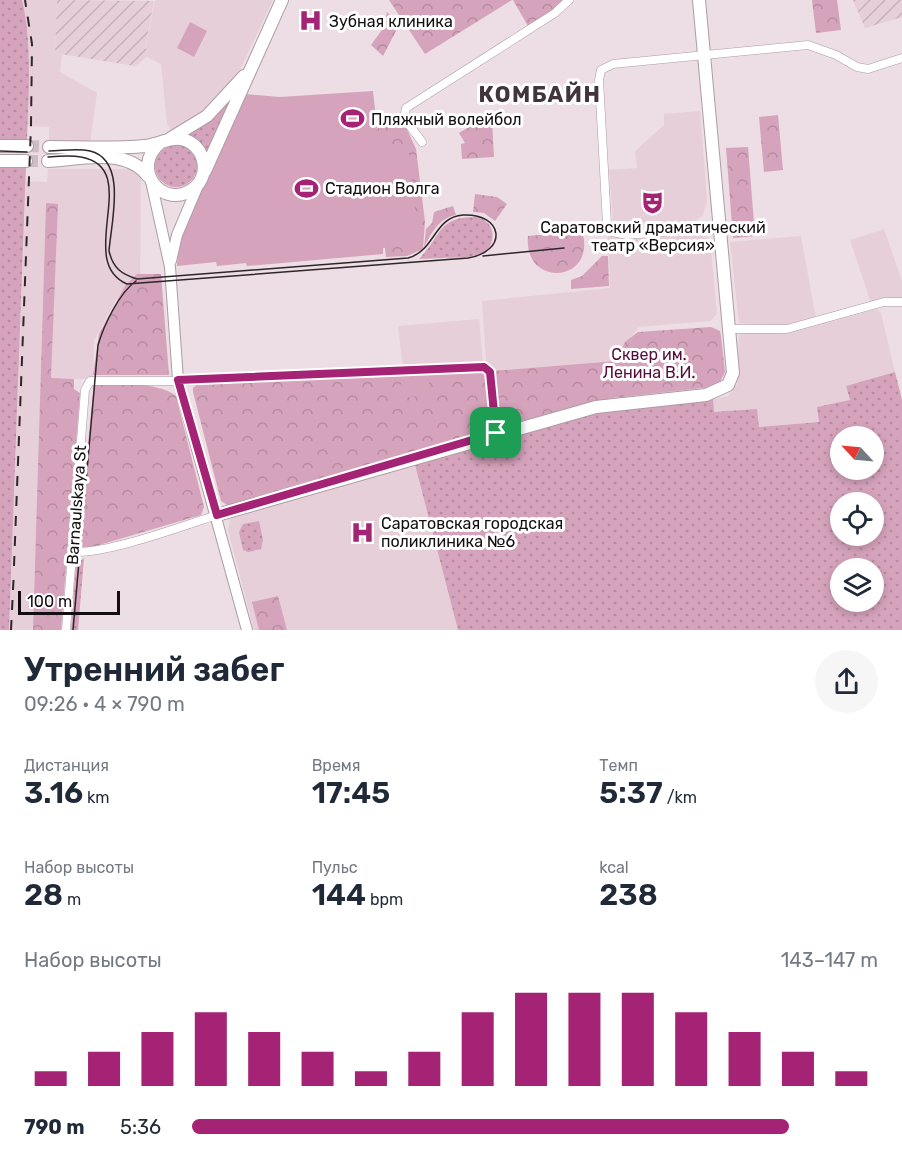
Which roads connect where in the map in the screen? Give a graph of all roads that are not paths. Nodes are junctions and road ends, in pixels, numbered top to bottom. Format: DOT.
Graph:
graph roads {
  1 [pos="282,0"];
  2 [pos="569,0"];
  3 [pos="699,0"];
  4 [pos="703,55"];
  5 [pos="902,58"];
  6 [pos="249,71"];
  7 [pos="164,141"];
  8 [pos="422,142"];
  9 [pos="0,146"];
  10 [pos="27,146"];
  11 [pos="49,147"];
  12 [pos="0,161"];
  13 [pos="26,161"];
  14 [pos="48,161"];
  15 [pos="150,179"];
  16 [pos="201,179"];
  17 [pos="721,227"];
  18 [pos="170,267"];
  19 [pos="902,302"];
  20 [pos="729,329"];
  21 [pos="178,380"];
  22 [pos="496,433"];
  23 [pos="217,515"];
  24 [pos="73,552"];
  25 [pos="66,630"];
  26 [pos="247,630"];
  1 -- 6 [label="main road"];
  2 -- 8 [label="street"];
  3 -- 4 [label="main road"];
  4 -- 5 [label="street"];
  4 -- 17 [label="main road"];
  4 -- 17 [label="street"];
  6 -- 7 [label="main road"];
  6 -- 16 [label="main road"];
  7 -- 11 [label="main road"];
  7 -- 15 [label="main road"];
  7 -- 16 [label="main road"];
  9 -- 10 [label="main road"];
  12 -- 13 [label="main road"];
  14 -- 15 [label="main road"];
  15 -- 16 [label="main road"];
  15 -- 18 [label="main road"];
  16 -- 18 [label="main road"];
  17 -- 20 [label="main road"];
  18 -- 21 [label="main road"];
  19 -- 20 [label="street"];
  20 -- 22 [label="main road"];
  21 -- 22 [label="street"];
  21 -- 23 [label="main road"];
  21 -- 24 [label="street, Barnaulskaya St"];
  22 -- 23 [label="main road"];
  23 -- 24 [label="street"];
  23 -- 26 [label="main road"];
  24 -- 25 [label="street, Barnaulskaya St"];
}
